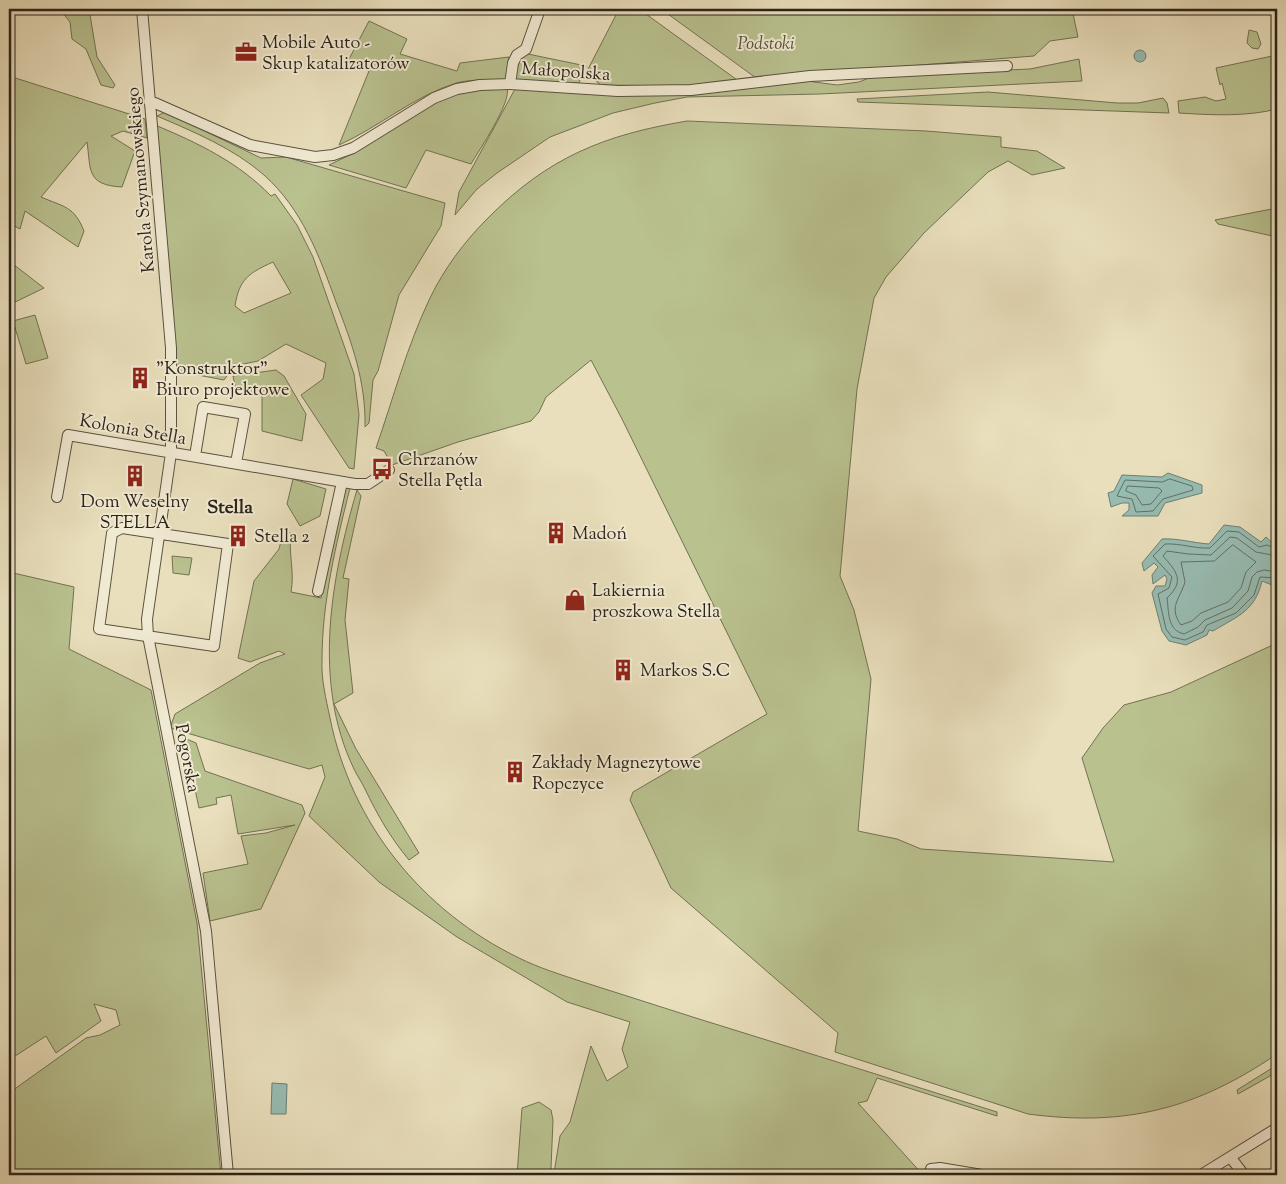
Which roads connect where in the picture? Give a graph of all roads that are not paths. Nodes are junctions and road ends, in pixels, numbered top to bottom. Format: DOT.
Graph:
graph roads {
  1 [pos="142,9"];
  2 [pos="540,9"];
  3 [pos="1007,66"];
  4 [pos="510,84"];
  5 [pos="150,104"];
  6 [pos="172,348"];
  7 [pos="171,453"];
  8 [pos="195,456"];
  9 [pos="236,463"];
  10 [pos="389,470"];
  11 [pos="342,482"];
  12 [pos="57,497"];
  13 [pos="159,534"];
  14 [pos="318,591"];
  15 [pos="148,636"];
  16 [pos="1277,1128"];
  17 [pos="1231,1158"];
  18 [pos="228,1175"];
  19 [pos="930,1175"];
  20 [pos="982,1175"];
  21 [pos="1201,1175"];
  22 [pos="1244,1175"];
  1 -- 5 [label="street, Karola Szymanowskiego"];
  2 -- 4 [label="street"];
  3 -- 4 [label="street, Małopolska"];
  4 -- 5 [label="street, Małopolska"];
  5 -- 6 [label="street, Karola Szymanowskiego"];
  6 -- 7 [label="street, Pogorska"];
  7 -- 8 [label="street, Kolonia Stella"];
  7 -- 12 [label="street, Kolonia Stella"];
  7 -- 13 [label="street, Pogorska"];
  8 -- 9 [label="street, Kolonia Stella"];
  8 -- 9 [label="street, Kolonia Stella"];
  9 -- 11 [label="street, Kolonia Stella"];
  10 -- 11 [label="street, Kolonia Stella"];
  11 -- 14 [label="street"];
  13 -- 15 [label="street, Pogorska"];
  13 -- 15 [label="street"];
  13 -- 15 [label="street"];
  15 -- 18 [label="street, Pogorska"];
  16 -- 17 [label="street"];
  17 -- 21 [label="street"];
  17 -- 22 [label="street"];
  19 -- 20 [label="street"];
}
